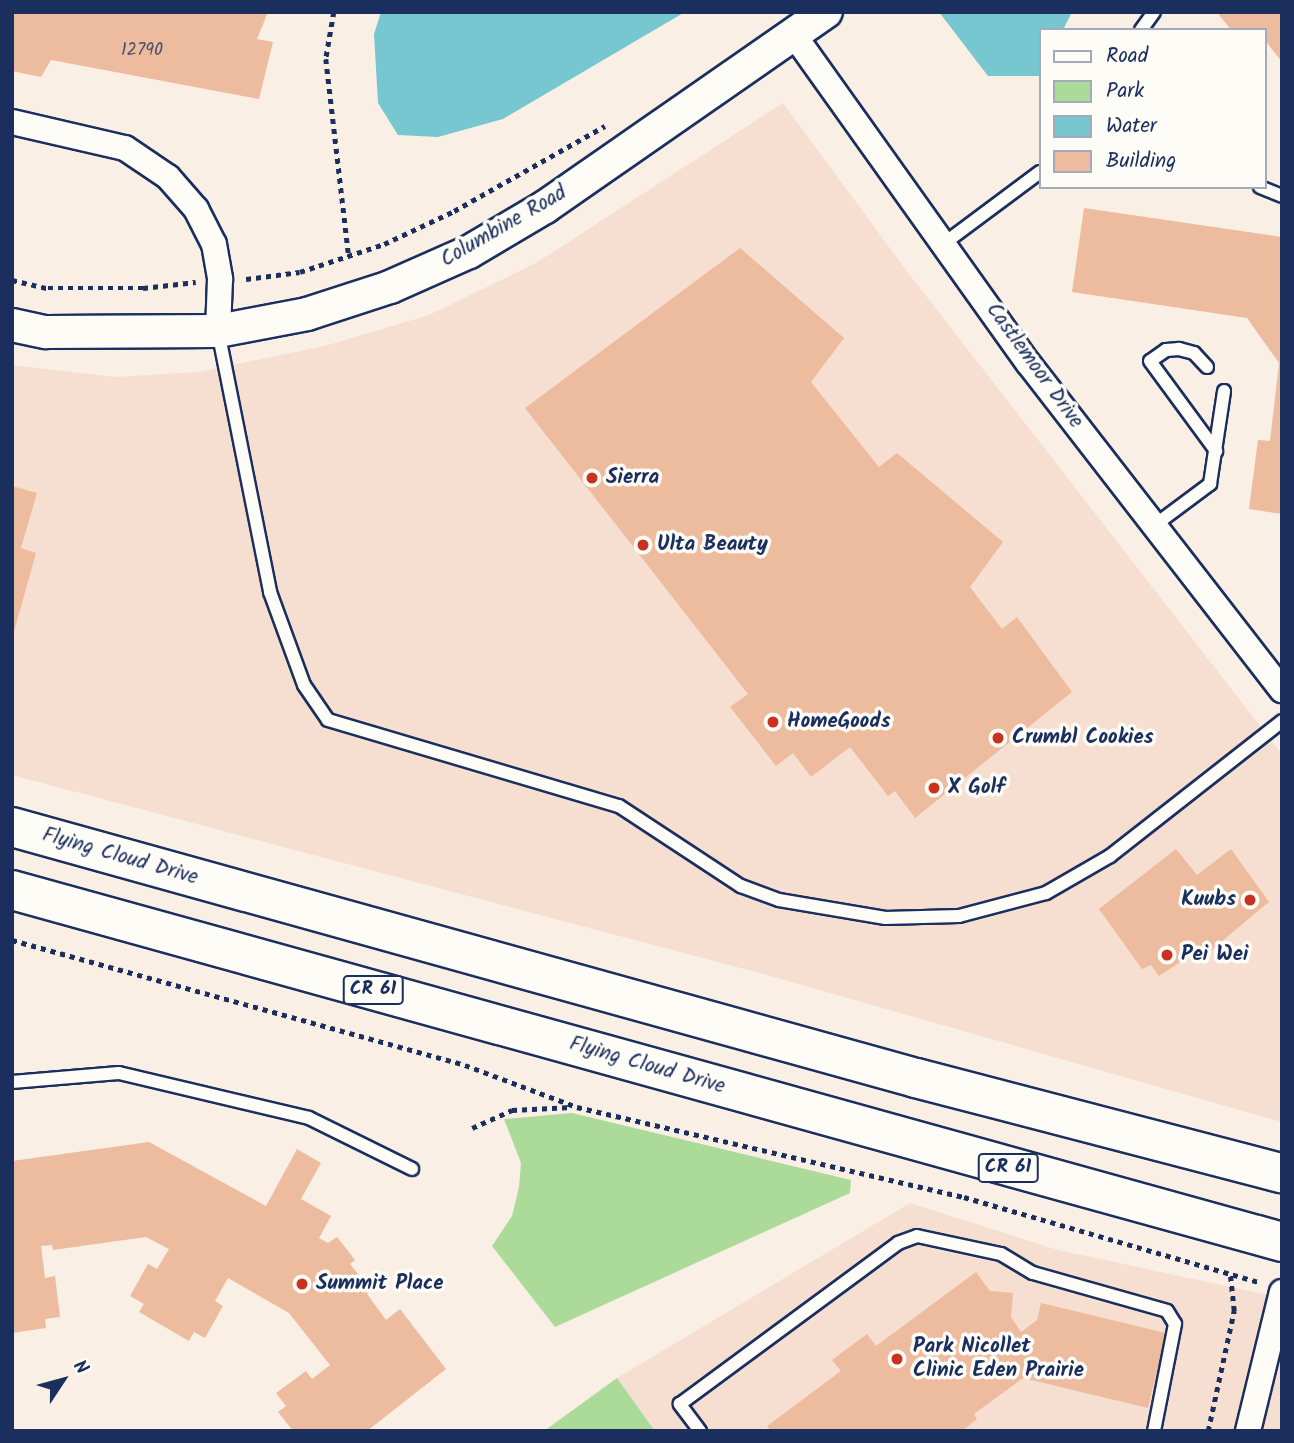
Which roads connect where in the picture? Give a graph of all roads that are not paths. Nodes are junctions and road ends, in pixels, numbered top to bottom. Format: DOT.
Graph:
graph roads {
  1 [pos="826,12"];
  2 [pos="1154,12"];
  3 [pos="1142,28"];
  4 [pos="794,35"];
  5 [pos="12,122"];
  6 [pos="1038,174"];
  7 [pos="1265,189"];
  8 [pos="1282,196"];
  9 [pos="946,243"];
  10 [pos="12,325"];
  11 [pos="218,331"];
  12 [pos="1207,367"];
  13 [pos="1224,391"];
  14 [pos="1216,451"];
  15 [pos="1155,526"];
  16 [pos="1282,690"];
  17 [pos="1282,722"];
  18 [pos="12,827"];
  19 [pos="12,890"];
  20 [pos="12,1082"];
  21 [pos="412,1169"];
  22 [pos="1282,1173"];
  23 [pos="1282,1242"];
  24 [pos="1275,1288"];
  25 [pos="700,1431"];
  26 [pos="1154,1431"];
  27 [pos="1248,1431"];
  1 -- 4 [label="street, Columbine Road"];
  2 -- 3 [label="lane"];
  4 -- 9 [label="street, Castlemoor Drive"];
  4 -- 11 [label="street, Columbine Road"];
  5 -- 11 [label="street"];
  6 -- 9 [label="lane"];
  7 -- 8 [label="lane"];
  9 -- 15 [label="street, Castlemoor Drive"];
  10 -- 11 [label="street, Columbine Road"];
  11 -- 17 [label="lane"];
  12 -- 14 [label="lane"];
  13 -- 14 [label="lane"];
  14 -- 15 [label="lane"];
  15 -- 16 [label="street, Castlemoor Drive"];
  18 -- 22 [label="main road, Flying Cloud Drive"];
  19 -- 23 [label="main road, Flying Cloud Drive / CR 61"];
  20 -- 21 [label="lane"];
  24 -- 27 [label="street"];
  25 -- 26 [label="lane"];
}
